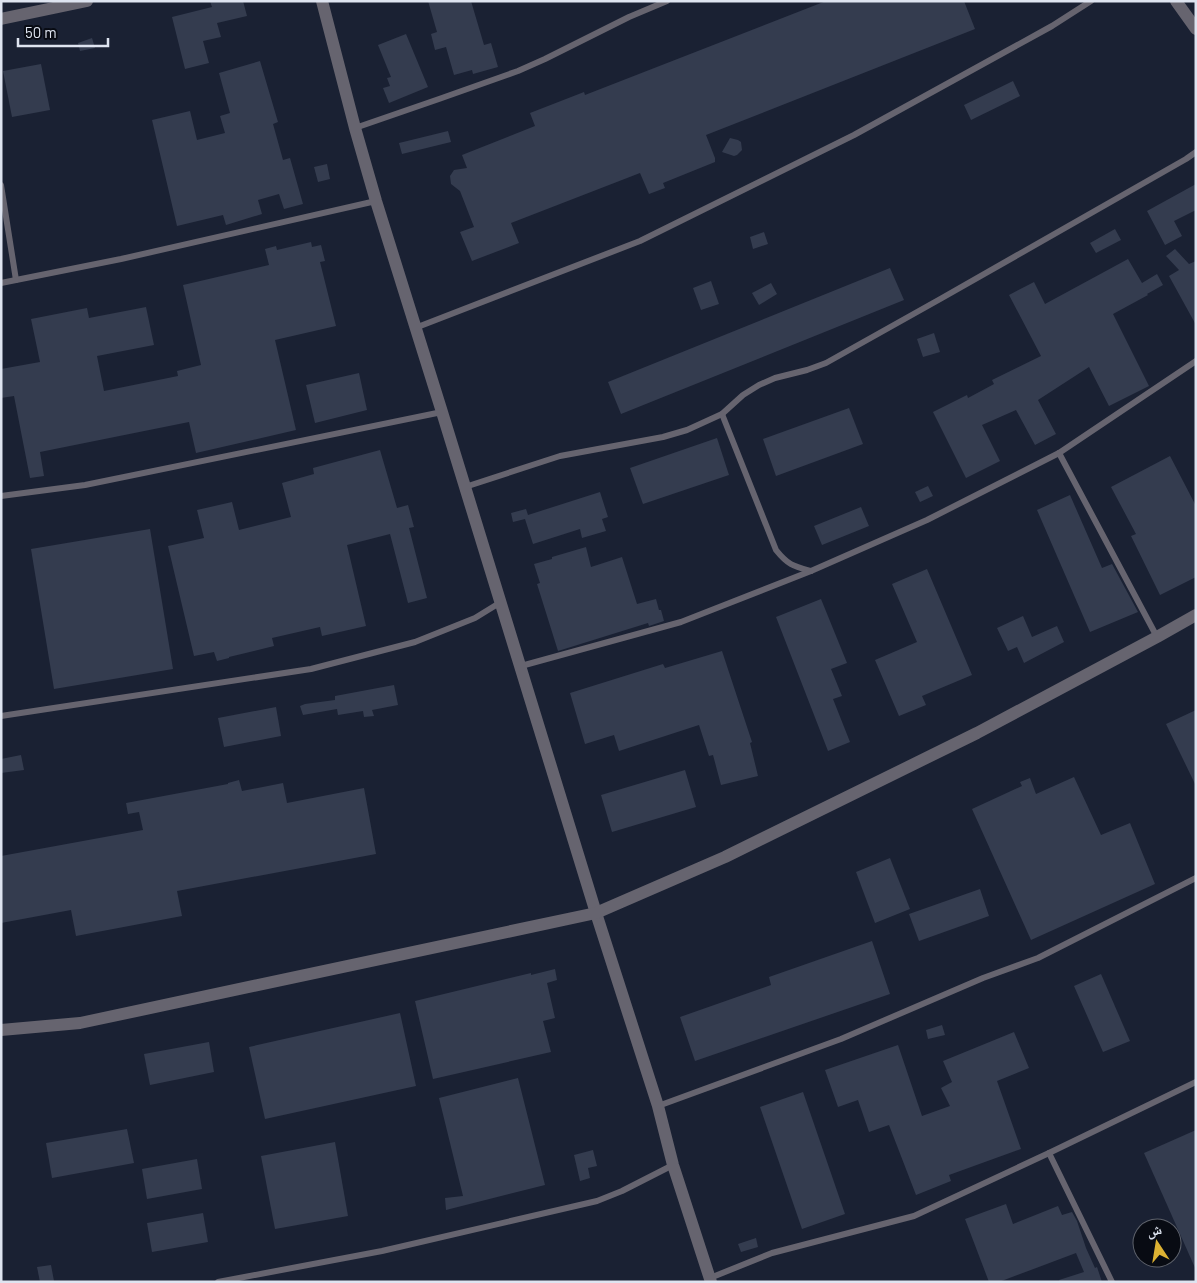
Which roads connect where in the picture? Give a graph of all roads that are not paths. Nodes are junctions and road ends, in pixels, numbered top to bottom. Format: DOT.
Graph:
graph roads {
  1 [pos="86,1"];
  2 [pos="322,1"];
  3 [pos="667,1"];
  4 [pos="1091,1"];
  5 [pos="1176,1"];
  6 [pos="1,19"];
  7 [pos="1196,29"];
  8 [pos="355,128"];
  9 [pos="1196,152"];
  10 [pos="1,185"];
  11 [pos="376,201"];
  12 [pos="16,280"];
  13 [pos="1,283"];
  14 [pos="415,328"];
  15 [pos="1196,361"];
  16 [pos="442,412"];
  17 [pos="722,414"];
  18 [pos="1059,454"];
  19 [pos="465,487"];
  20 [pos="1,496"];
  21 [pos="812,571"];
  22 [pos="501,602"];
  23 [pos="1196,615"];
  24 [pos="1157,637"];
  25 [pos="521,666"];
  26 [pos="1,716"];
  27 [pos="1195,879"];
  28 [pos="596,913"];
  29 [pos="1,1030"];
  30 [pos="1196,1082"];
  31 [pos="658,1106"];
  32 [pos="1048,1153"];
  33 [pos="673,1165"];
  34 [pos="711,1280"];
  35 [pos="218,1282"];
  36 [pos="1112,1282"];
  1 -- 6 [label="street"];
  2 -- 8 [label="street"];
  3 -- 8 [label="lane"];
  4 -- 14 [label="lane"];
  5 -- 7 [label="street"];
  8 -- 11 [label="street"];
  9 -- 17 [label="lane"];
  10 -- 12 [label="lane"];
  11 -- 12 [label="lane"];
  11 -- 14 [label="street"];
  12 -- 13 [label="lane"];
  14 -- 16 [label="street"];
  15 -- 18 [label="lane"];
  16 -- 19 [label="street"];
  16 -- 20 [label="lane"];
  17 -- 19 [label="lane"];
  17 -- 21 [label="lane"];
  18 -- 21 [label="lane"];
  18 -- 24 [label="lane"];
  19 -- 22 [label="street"];
  21 -- 25 [label="lane"];
  22 -- 25 [label="street"];
  22 -- 26 [label="lane"];
  23 -- 24 [label="street"];
  24 -- 28 [label="street"];
  25 -- 28 [label="street"];
  27 -- 31 [label="lane"];
  28 -- 29 [label="street"];
  28 -- 31 [label="street"];
  30 -- 32 [label="lane"];
  31 -- 33 [label="street"];
  32 -- 34 [label="lane"];
  32 -- 36 [label="lane"];
  33 -- 34 [label="street"];
  33 -- 35 [label="lane"];
}
